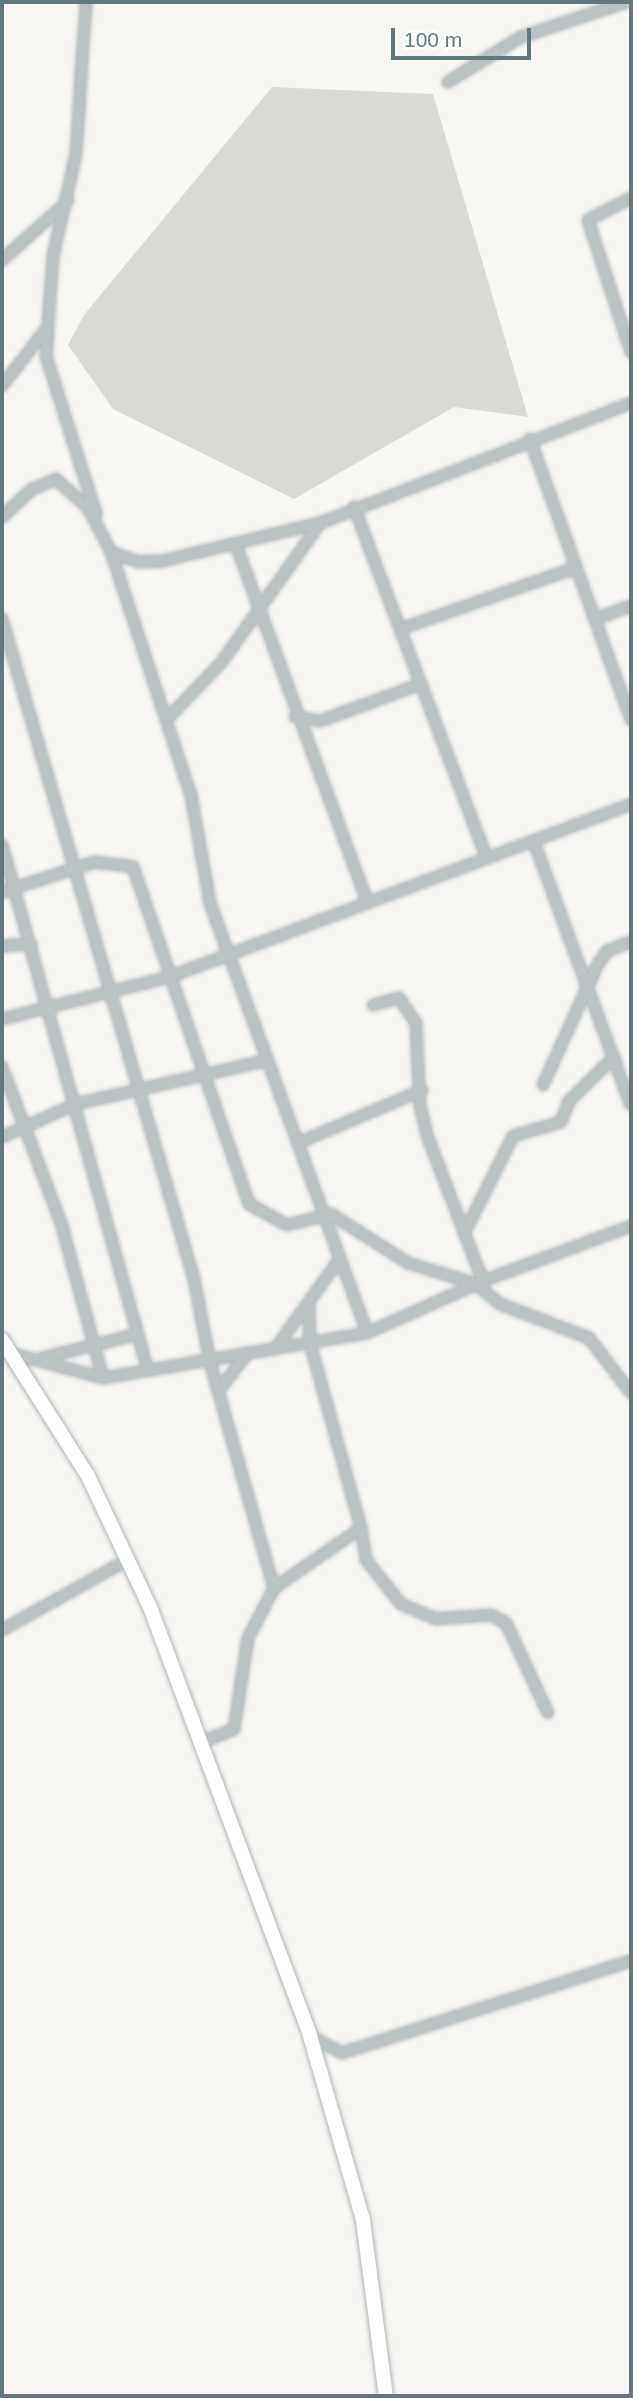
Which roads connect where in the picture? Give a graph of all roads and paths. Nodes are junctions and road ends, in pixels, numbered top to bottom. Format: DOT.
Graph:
graph roads {
  1 [pos="86,2"];
  2 [pos="627,2"];
  3 [pos="448,82"];
  4 [pos="631,198"];
  5 [pos="68,201"];
  6 [pos="2,260"];
  7 [pos="47,327"];
  8 [pos="631,352"];
  9 [pos="2,386"];
  10 [pos="631,404"];
  11 [pos="530,439"];
  12 [pos="354,507"];
  13 [pos="2,517"];
  14 [pos="320,523"];
  15 [pos="100,527"];
  16 [pos="236,545"];
  17 [pos="111,552"];
  18 [pos="575,568"];
  19 [pos="631,606"];
  20 [pos="256,610"];
  21 [pos="2,619"];
  22 [pos="595,619"];
  23 [pos="400,629"];
  24 [pos="421,684"];
  25 [pos="168,718"];
  26 [pos="295,718"];
  27 [pos="631,720"];
  28 [pos="631,804"];
  29 [pos="534,842"];
  30 [pos="2,845"];
  31 [pos="486,857"];
  32 [pos="72,869"];
  33 [pos="16,888"];
  34 [pos="2,892"];
  35 [pos="367,901"];
  36 [pos="631,942"];
  37 [pos="31,944"];
  38 [pos="2,946"];
  39 [pos="230,950"];
  40 [pos="169,977"];
  41 [pos="587,986"];
  42 [pos="107,991"];
  43 [pos="373,1005"];
  44 [pos="48,1006"];
  45 [pos="2,1019"];
  46 [pos="614,1057"];
  47 [pos="264,1061"];
  48 [pos="2,1067"];
  49 [pos="202,1075"];
  50 [pos="627,1076"];
  51 [pos="544,1085"];
  52 [pos="136,1090"];
  53 [pos="422,1090"];
  54 [pos="76,1104"];
  55 [pos="631,1105"];
  56 [pos="20,1129"];
  57 [pos="2,1137"];
  58 [pos="298,1143"];
  59 [pos="322,1214"];
  60 [pos="631,1226"];
  61 [pos="467,1228"];
  62 [pos="339,1260"];
  63 [pos="480,1282"];
  64 [pos="309,1304"];
  65 [pos="367,1333"];
  66 [pos="135,1335"];
  67 [pos="310,1343"];
  68 [pos="97,1345"];
  69 [pos="6,1347"];
  70 [pos="275,1349"];
  71 [pos="247,1354"];
  72 [pos="39,1358"];
  73 [pos="210,1362"];
  74 [pos="148,1371"];
  75 [pos="103,1378"];
  76 [pos="219,1390"];
  77 [pos="631,1393"];
  78 [pos="361,1528"];
  79 [pos="128,1559"];
  80 [pos="274,1588"];
  81 [pos="2,1630"];
  82 [pos="548,1713"];
  83 [pos="200,1743"];
  84 [pos="631,1961"];
  85 [pos="310,2036"];
  86 [pos="386,2396"];
  1 -- 5 [label="street"];
  2 -- 3 [label="street"];
  4 -- 8 [label="street"];
  5 -- 6 [label="street"];
  5 -- 7 [label="street"];
  7 -- 9 [label="street"];
  7 -- 15 [label="street"];
  10 -- 11 [label="street"];
  11 -- 12 [label="street"];
  11 -- 18 [label="street"];
  12 -- 14 [label="street"];
  12 -- 23 [label="street"];
  13 -- 15 [label="street"];
  14 -- 16 [label="street"];
  14 -- 20 [label="street"];
  15 -- 17 [label="street"];
  16 -- 17 [label="street"];
  16 -- 20 [label="street"];
  17 -- 25 [label="street"];
  18 -- 22 [label="street"];
  18 -- 23 [label="street"];
  19 -- 22 [label="street"];
  20 -- 25 [label="street"];
  20 -- 26 [label="street"];
  21 -- 32 [label="street"];
  22 -- 27 [label="street"];
  23 -- 24 [label="street"];
  24 -- 26 [label="street"];
  24 -- 31 [label="street"];
  25 -- 39 [label="street"];
  26 -- 35 [label="street"];
  28 -- 29 [label="street"];
  29 -- 31 [label="street"];
  29 -- 41 [label="street"];
  30 -- 33 [label="street"];
  31 -- 35 [label="street"];
  32 -- 33 [label="street"];
  32 -- 40 [label="street"];
  32 -- 42 [label="street"];
  33 -- 34 [label="street"];
  33 -- 37 [label="street"];
  35 -- 39 [label="street"];
  36 -- 41 [label="street"];
  37 -- 38 [label="street"];
  37 -- 44 [label="street"];
  39 -- 40 [label="street"];
  39 -- 47 [label="street"];
  40 -- 42 [label="street"];
  40 -- 49 [label="street"];
  41 -- 46 [label="street"];
  41 -- 51 [label="street"];
  42 -- 44 [label="street"];
  42 -- 52 [label="street"];
  43 -- 53 [label="street"];
  44 -- 45 [label="street"];
  44 -- 54 [label="street"];
  46 -- 50 [label="street"];
  46 -- 61 [label="street"];
  47 -- 49 [label="street"];
  47 -- 58 [label="street"];
  48 -- 56 [label="street"];
  49 -- 52 [label="street"];
  49 -- 59 [label="street"];
  50 -- 55 [label="street"];
  52 -- 54 [label="street"];
  52 -- 73 [label="street"];
  53 -- 58 [label="street"];
  53 -- 61 [label="street"];
  54 -- 56 [label="street"];
  54 -- 66 [label="street"];
  56 -- 57 [label="street"];
  56 -- 68 [label="street"];
  58 -- 59 [label="street"];
  59 -- 62 [label="street"];
  59 -- 63 [label="street"];
  60 -- 63 [label="street"];
  61 -- 63 [label="street"];
  62 -- 64 [label="street"];
  62 -- 65 [label="street"];
  63 -- 65 [label="street"];
  63 -- 77 [label="street"];
  64 -- 67 [label="street"];
  64 -- 70 [label="street"];
  65 -- 67 [label="street"];
  66 -- 68 [label="street"];
  66 -- 74 [label="street"];
  67 -- 70 [label="street"];
  67 -- 78 [label="street"];
  68 -- 72 [label="street"];
  68 -- 75 [label="street"];
  69 -- 72 [label="street"];
  69 -- 79 [label="main road"];
  70 -- 71 [label="street"];
  71 -- 73 [label="street"];
  71 -- 76 [label="street"];
  72 -- 75 [label="street"];
  73 -- 74 [label="street"];
  73 -- 76 [label="street"];
  74 -- 75 [label="street"];
  76 -- 80 [label="street"];
  78 -- 80 [label="street"];
  78 -- 82 [label="street"];
  79 -- 81 [label="street"];
  79 -- 83 [label="main road"];
  80 -- 83 [label="street"];
  83 -- 85 [label="main road"];
  84 -- 85 [label="street"];
  85 -- 86 [label="main road"];
}
